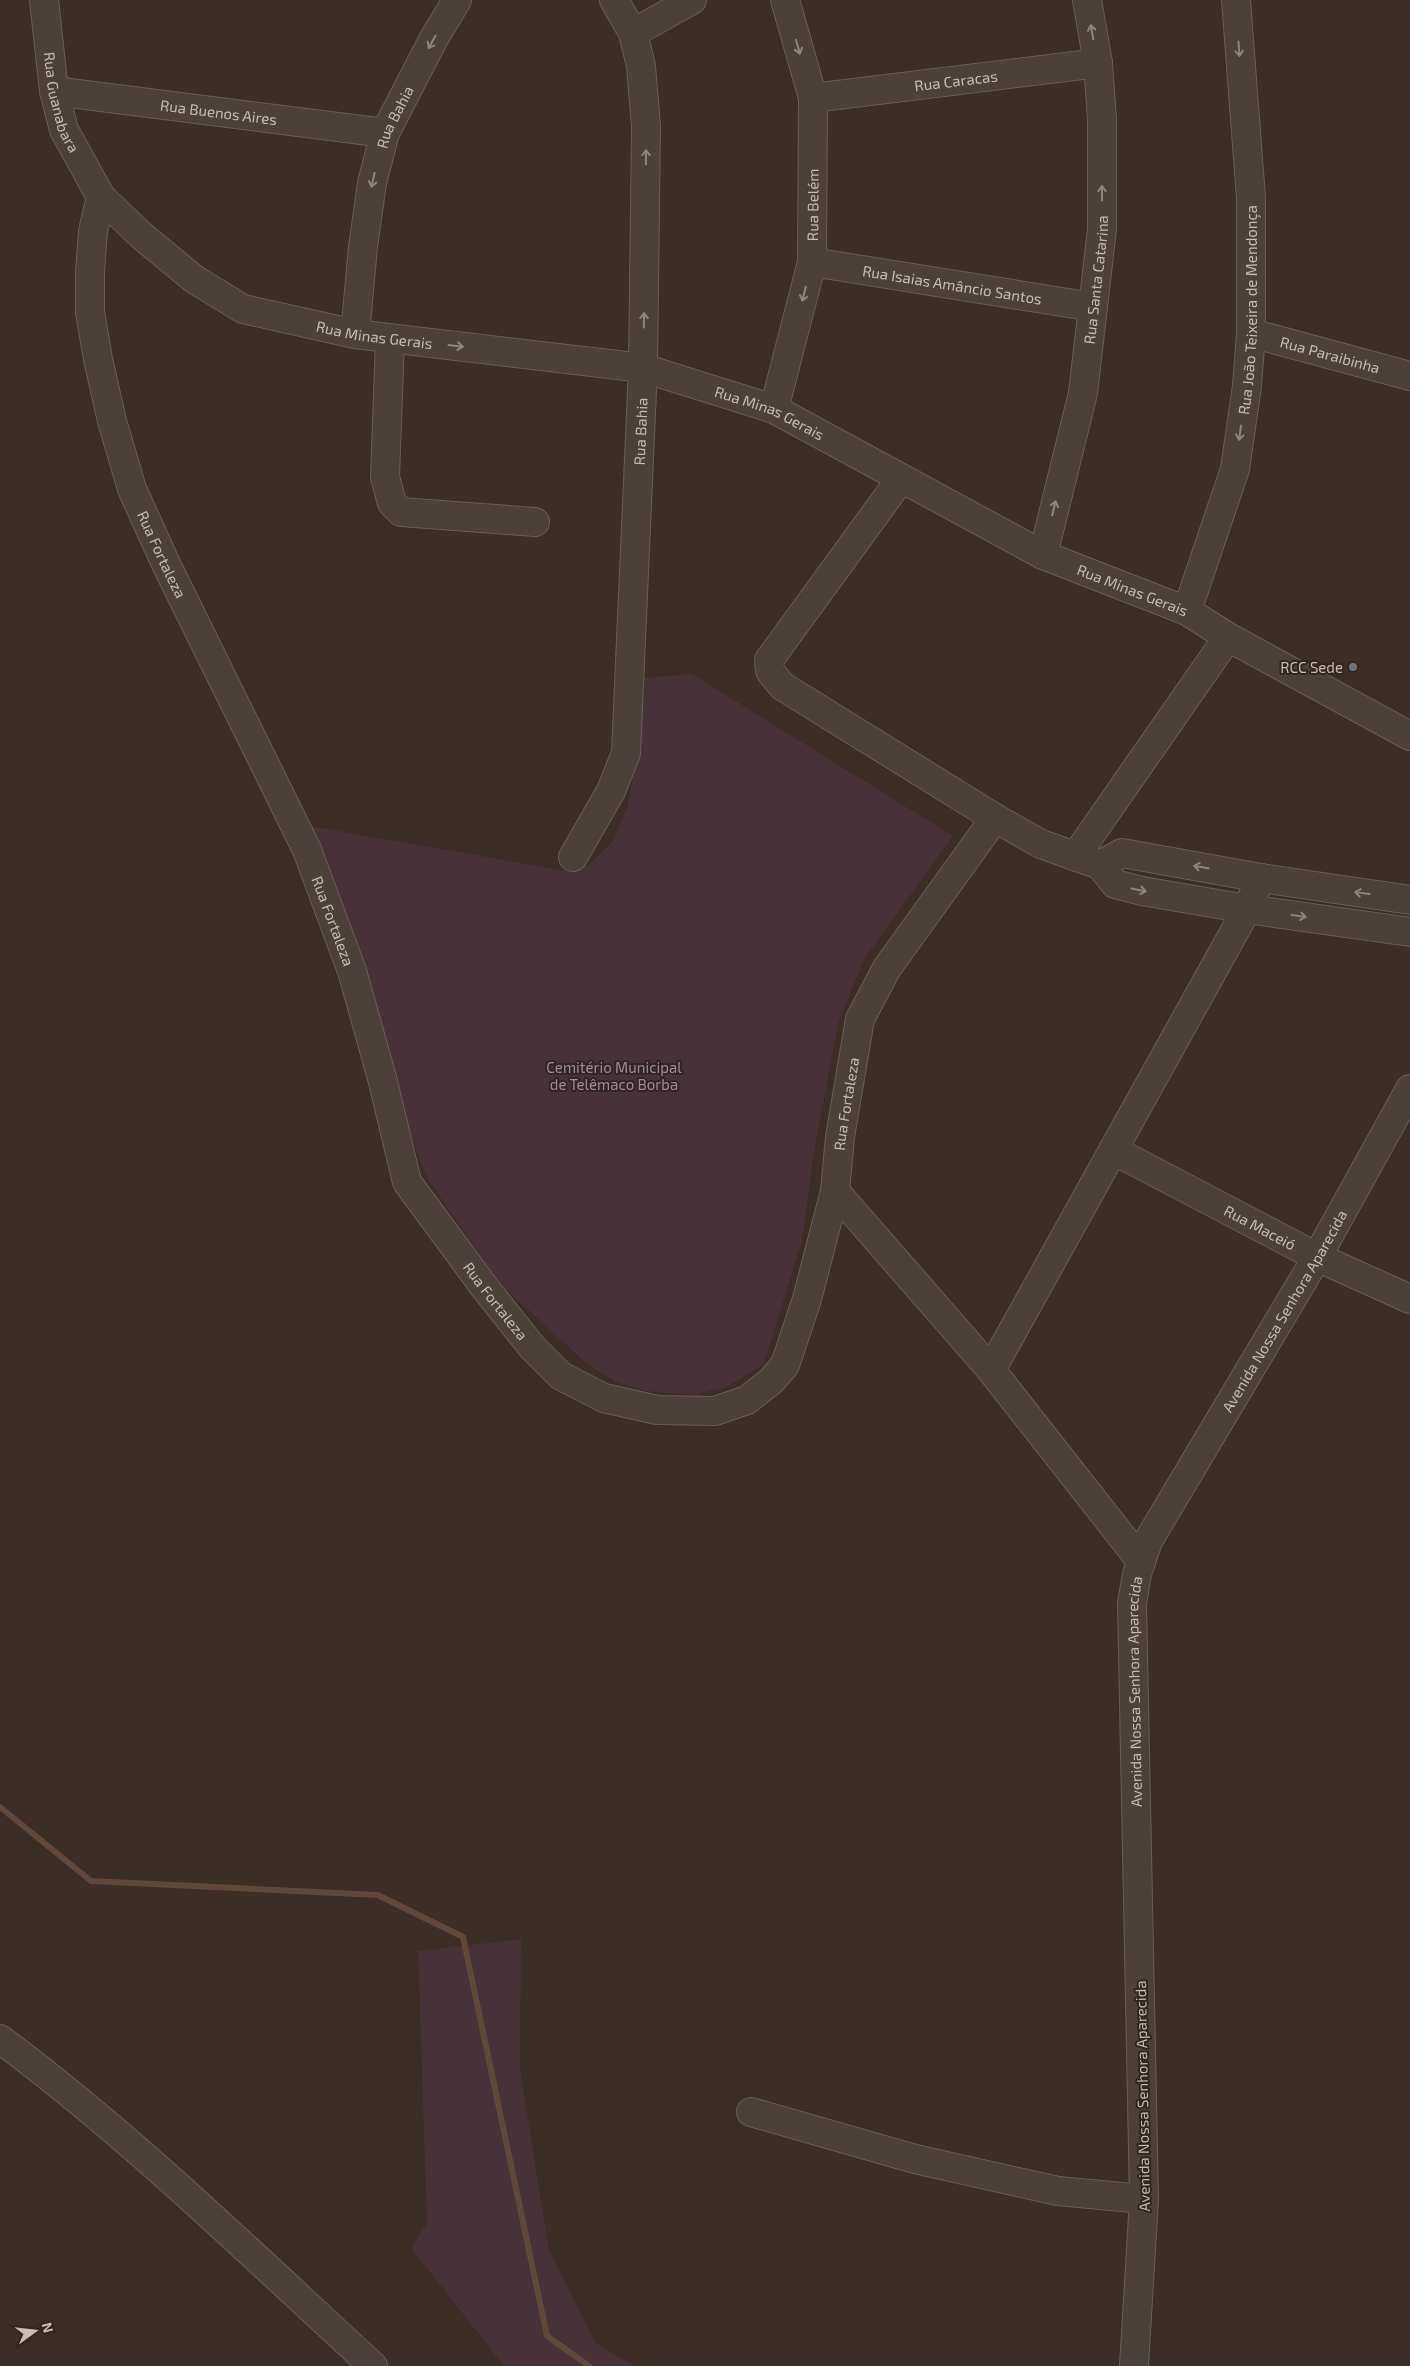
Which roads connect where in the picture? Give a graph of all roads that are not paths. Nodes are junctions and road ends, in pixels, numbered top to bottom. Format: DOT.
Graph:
graph roads {
  1 [pos="44,0"];
  2 [pos="457,0"];
  3 [pos="614,0"];
  4 [pos="692,0"];
  5 [pos="785,0"];
  6 [pos="1087,0"];
  7 [pos="1236,0"];
  8 [pos="633,33"];
  9 [pos="1098,63"];
  10 [pos="54,91"];
  11 [pos="813,98"];
  12 [pos="384,133"];
  13 [pos="101,197"];
  14 [pos="812,262"];
  15 [pos="1093,307"];
  16 [pos="1251,333"];
  17 [pos="355,334"];
  18 [pos="390,338"];
  19 [pos="643,368"];
  20 [pos="1410,376"];
  21 [pos="774,409"];
  22 [pos="900,480"];
  23 [pos="535,522"];
  24 [pos="1042,555"];
  25 [pos="1187,611"];
  26 [pos="1228,637"];
  27 [pos="1410,736"];
  28 [pos="995,818"];
  29 [pos="573,857"];
  30 [pos="1088,861"];
  31 [pos="1261,878"];
  32 [pos="1410,900"];
  33 [pos="1246,909"];
  34 [pos="1410,932"];
  35 [pos="1410,1089"];
  36 [pos="1113,1150"];
  37 [pos="835,1191"];
  38 [pos="1317,1257"];
  39 [pos="1410,1299"];
  40 [pos="991,1370"];
  41 [pos="1141,1561"];
  42 [pos="0,2039"];
  43 [pos="750,2112"];
  44 [pos="1144,2200"];
  45 [pos="373,2366"];
  46 [pos="1134,2366"];
  1 -- 10 [label="street, Rua Guanabara"];
  2 -- 12 [label="street, Rua Bahia, one-way"];
  3 -- 8 [label="street, Rua Bahia"];
  4 -- 8 [label="street"];
  5 -- 11 [label="street, Rua Belém, one-way"];
  9 -- 6 [label="street, Rua Santa Catarina, one-way"];
  7 -- 16 [label="street, Rua João Teixeira de Mendonça, one-way"];
  19 -- 8 [label="street, Rua Bahia, one-way"];
  9 -- 11 [label="street, Rua Caracas"];
  15 -- 9 [label="street, Rua Santa Catarina, one-way"];
  10 -- 12 [label="street, Rua Buenos Aires"];
  10 -- 13 [label="street, Rua Guanabara"];
  11 -- 14 [label="street, Rua Belém"];
  12 -- 17 [label="street, Rua Bahia, one-way"];
  13 -- 17 [label="street, Rua Minas Gerais"];
  13 -- 37 [label="street, Rua Fortaleza"];
  14 -- 15 [label="street, Rua Isaias Amâncio Santos"];
  14 -- 21 [label="street, Rua Belém, one-way"];
  24 -- 15 [label="street, Rua Santa Catarina, one-way"];
  16 -- 20 [label="street, Rua Paraibinha"];
  16 -- 25 [label="street, Rua João Teixeira de Mendonça, one-way"];
  17 -- 18 [label="street, Rua Minas Gerais"];
  18 -- 19 [label="street, Rua Minas Gerais, one-way"];
  18 -- 23 [label="street"];
  19 -- 21 [label="street, Rua Minas Gerais"];
  19 -- 29 [label="street, Rua Bahia"];
  21 -- 22 [label="street, Rua Minas Gerais"];
  22 -- 24 [label="street, Rua Minas Gerais"];
  22 -- 28 [label="street"];
  24 -- 25 [label="street, Rua Minas Gerais"];
  25 -- 26 [label="street, Rua Minas Gerais"];
  26 -- 27 [label="street, Rua Minas Gerais"];
  26 -- 30 [label="street"];
  28 -- 30 [label="street"];
  28 -- 37 [label="street, Rua Fortaleza"];
  31 -- 30 [label="street, one-way"];
  30 -- 33 [label="street, one-way"];
  32 -- 31 [label="street, one-way"];
  31 -- 33 [label="street"];
  33 -- 34 [label="street, one-way"];
  33 -- 36 [label="street"];
  35 -- 38 [label="street, Avenida Nossa Senhora Aparecida"];
  36 -- 38 [label="street, Rua Maceió"];
  36 -- 40 [label="street"];
  37 -- 40 [label="street"];
  38 -- 39 [label="street, Rua Maceió"];
  38 -- 41 [label="street, Avenida Nossa Senhora Aparecida"];
  40 -- 41 [label="street"];
  41 -- 44 [label="street, Avenida Nossa Senhora Aparecida"];
  42 -- 45 [label="street"];
  43 -- 44 [label="street"];
  44 -- 46 [label="street, Avenida Nossa Senhora Aparecida"];
}
